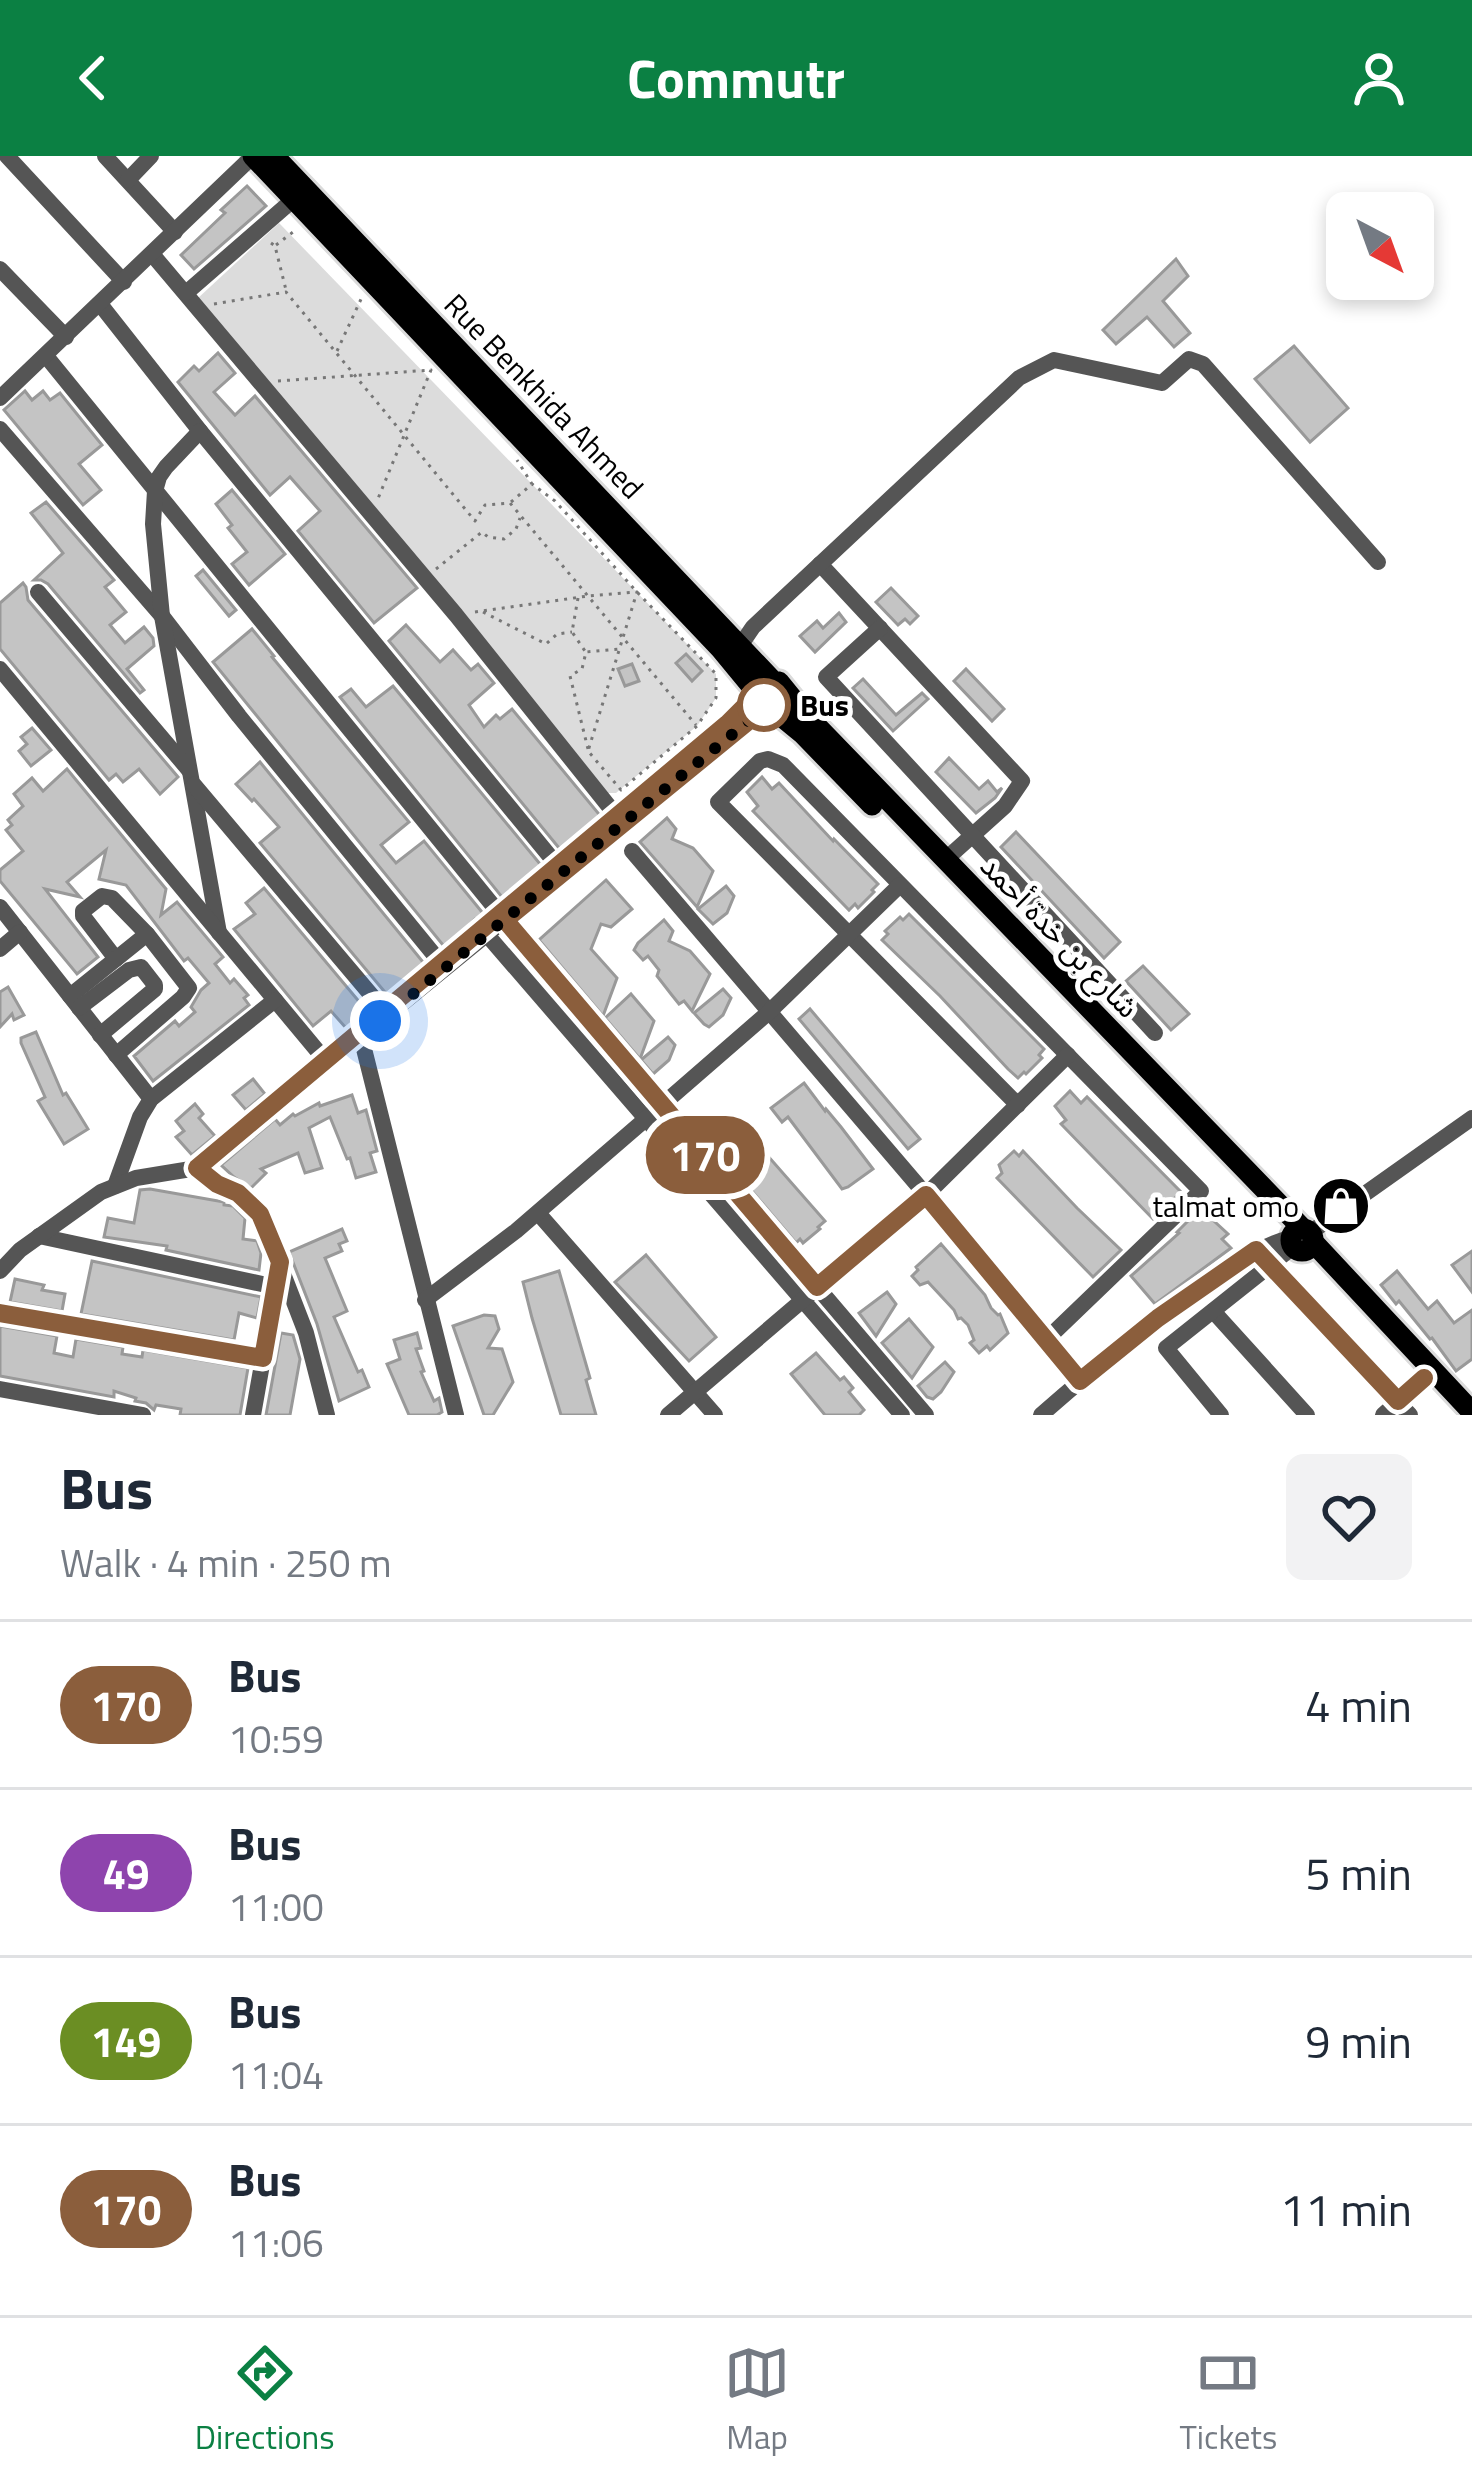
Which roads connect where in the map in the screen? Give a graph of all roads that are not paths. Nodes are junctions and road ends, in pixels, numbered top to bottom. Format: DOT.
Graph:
graph roads {
  1 [pos="7,156"];
  2 [pos="105,156"];
  3 [pos="151,156"];
  4 [pos="253,156"];
  5 [pos="274,156"];
  6 [pos="128,181"];
  7 [pos="287,205"];
  8 [pos="176,232"];
  9 [pos="152,254"];
  10 [pos="0,268"];
  11 [pos="124,281"];
  12 [pos="192,300"];
  13 [pos="100,304"];
  14 [pos="66,337"];
  15 [pos="46,356"];
  16 [pos="0,398"];
  17 [pos="0,429"];
  18 [pos="200,431"];
  19 [pos="154,491"];
  20 [pos="1378,562"];
  21 [pos="820,564"];
  22 [pos="38,592"];
  23 [pos="162,616"];
  24 [pos="880,628"];
  25 [pos="740,646"];
  26 [pos="0,669"];
  27 [pos="766,693"];
  28 [pos="193,778"];
  29 [pos="620,819"];
  30 [pos="972,838"];
  31 [pos="632,851"];
  32 [pos="945,860"];
  33 [pos="557,865"];
  34 [pos="900,885"];
  35 [pos="0,908"];
  36 [pos="502,916"];
  37 [pos="484,931"];
  38 [pos="20,932"];
  39 [pos="219,933"];
  40 [pos="146,934"];
  41 [pos="849,934"];
  42 [pos="0,949"];
  43 [pos="116,958"];
  44 [pos="448,959"];
  45 [pos="275,1000"];
  46 [pos="75,1002"];
  47 [pos="386,1012"];
  48 [pos="769,1012"];
  49 [pos="360,1033"];
  50 [pos="1155,1033"];
  51 [pos="100,1035"];
  52 [pos="116,1055"];
  53 [pos="1068,1055"];
  54 [pos="326,1060"];
  55 [pos="151,1099"];
  56 [pos="662,1105"];
  57 [pos="1018,1105"];
  58 [pos="646,1118"];
  59 [pos="1472,1118"];
  60 [pos="197,1168"];
  61 [pos="115,1186"];
  62 [pos="926,1195"];
  63 [pos="538,1213"];
  64 [pos="39,1236"];
  65 [pos="1302,1240"];
  66 [pos="1256,1250"];
  67 [pos="280,1262"];
  68 [pos="2,1265"];
  69 [pos="1270,1265"];
  70 [pos="276,1287"];
  71 [pos="810,1293"];
  72 [pos="425,1300"];
  73 [pos="1213,1311"];
  74 [pos="0,1313"];
  75 [pos="1148,1326"];
  76 [pos="1046,1340"];
  77 [pos="1166,1348"];
  78 [pos="263,1358"];
  79 [pos="1424,1378"];
  80 [pos="1080,1381"];
  81 [pos="0,1389"];
  82 [pos="695,1392"];
  83 [pos="1404,1408"];
  84 [pos="1472,1412"];
  85 [pos="143,1415"];
  86 [pos="253,1415"];
  87 [pos="327,1415"];
  88 [pos="456,1415"];
  89 [pos="668,1415"];
  90 [pos="715,1415"];
  91 [pos="902,1415"];
  92 [pos="926,1415"];
  93 [pos="1041,1415"];
  94 [pos="1221,1415"];
  95 [pos="1307,1415"];
  96 [pos="1383,1415"];
  97 [pos="1459,1415"];
  1 -- 11 [label="street"];
  2 -- 6 [label="street"];
  3 -- 6 [label="street"];
  4 -- 7 [label="main road"];
  4 -- 8 [label="street"];
  5 -- 25 [label="main road, Rue Benkhida Ahmed"];
  6 -- 8 [label="street"];
  7 -- 12 [label="street"];
  7 -- 27 [label="main road"];
  8 -- 9 [label="street"];
  9 -- 11 [label="street"];
  9 -- 12 [label="street"];
  10 -- 14 [label="street"];
  11 -- 13 [label="street"];
  12 -- 29 [label="street"];
  13 -- 14 [label="street"];
  13 -- 18 [label="street"];
  14 -- 15 [label="street"];
  15 -- 16 [label="street"];
  15 -- 19 [label="street"];
  17 -- 23 [label="street"];
  18 -- 19 [label="street"];
  18 -- 33 [label="street"];
  19 -- 23 [label="street"];
  19 -- 36 [label="street"];
  20 -- 21 [label="street"];
  21 -- 24 [label="street"];
  21 -- 25 [label="street"];
  22 -- 28 [label="street"];
  23 -- 28 [label="street"];
  23 -- 44 [label="street"];
  24 -- 30 [label="street"];
  24 -- 30 [label="street"];
  25 -- 27 [label="main road, Rue Benkhida Ahmed"];
  26 -- 39 [label="street"];
  27 -- 29 [label="street"];
  27 -- 32 [label="main road, شارع بن خدة أحمد"];
  27 -- 65 [label="main road"];
  28 -- 39 [label="street"];
  28 -- 47 [label="street"];
  29 -- 33 [label="street"];
  29 -- 36 [label="street"];
  30 -- 32 [label="street"];
  30 -- 50 [label="street"];
  31 -- 48 [label="street"];
  32 -- 65 [label="main road, شارع بن خدة أحمد"];
  33 -- 36 [label="street"];
  34 -- 41 [label="street"];
  34 -- 41 [label="street"];
  34 -- 53 [label="street"];
  35 -- 38 [label="street"];
  36 -- 37 [label="street"];
  36 -- 56 [label="street"];
  37 -- 44 [label="street"];
  37 -- 58 [label="street"];
  38 -- 42 [label="street"];
  38 -- 46 [label="street"];
  39 -- 45 [label="street"];
  40 -- 43 [label="street"];
  40 -- 43 [label="street"];
  40 -- 52 [label="street"];
  41 -- 48 [label="street"];
  41 -- 57 [label="street"];
  43 -- 46 [label="street"];
  44 -- 47 [label="street"];
  45 -- 54 [label="street"];
  45 -- 55 [label="street"];
  46 -- 51 [label="street"];
  46 -- 51 [label="street"];
  47 -- 49 [label="street"];
  48 -- 56 [label="street"];
  48 -- 62 [label="street"];
  49 -- 54 [label="street"];
  49 -- 72 [label="street"];
  51 -- 52 [label="street"];
  52 -- 55 [label="street"];
  53 -- 57 [label="street"];
  53 -- 76 [label="street"];
  54 -- 60 [label="street"];
  55 -- 61 [label="street"];
  56 -- 58 [label="street"];
  56 -- 71 [label="street"];
  57 -- 62 [label="street"];
  58 -- 63 [label="street"];
  58 -- 71 [label="street"];
  59 -- 65 [label="street"];
  60 -- 61 [label="street"];
  60 -- 67 [label="street"];
  61 -- 64 [label="street"];
  62 -- 71 [label="street"];
  62 -- 76 [label="street"];
  63 -- 72 [label="street"];
  63 -- 82 [label="street"];
  64 -- 68 [label="street"];
  64 -- 70 [label="street"];
  65 -- 66 [label="street"];
  65 -- 69 [label="street"];
  65 -- 79 [label="main road"];
  65 -- 84 [label="main road, شارع بن خدة أحمد"];
  66 -- 69 [label="street"];
  66 -- 75 [label="street"];
  67 -- 70 [label="street"];
  67 -- 87 [label="street"];
  69 -- 73 [label="street"];
  69 -- 83 [label="street"];
  70 -- 78 [label="street"];
  71 -- 82 [label="street"];
  71 -- 91 [label="street"];
  71 -- 92 [label="street"];
  72 -- 88 [label="street"];
  73 -- 77 [label="street"];
  73 -- 95 [label="street"];
  74 -- 78 [label="street"];
  75 -- 77 [label="street"];
  75 -- 80 [label="street"];
  76 -- 80 [label="street"];
  77 -- 94 [label="street"];
  78 -- 86 [label="street"];
  79 -- 83 [label="street"];
  79 -- 97 [label="main road"];
  80 -- 93 [label="street"];
  81 -- 85 [label="street"];
  82 -- 89 [label="street"];
  82 -- 90 [label="street"];
  83 -- 96 [label="street"];
}
